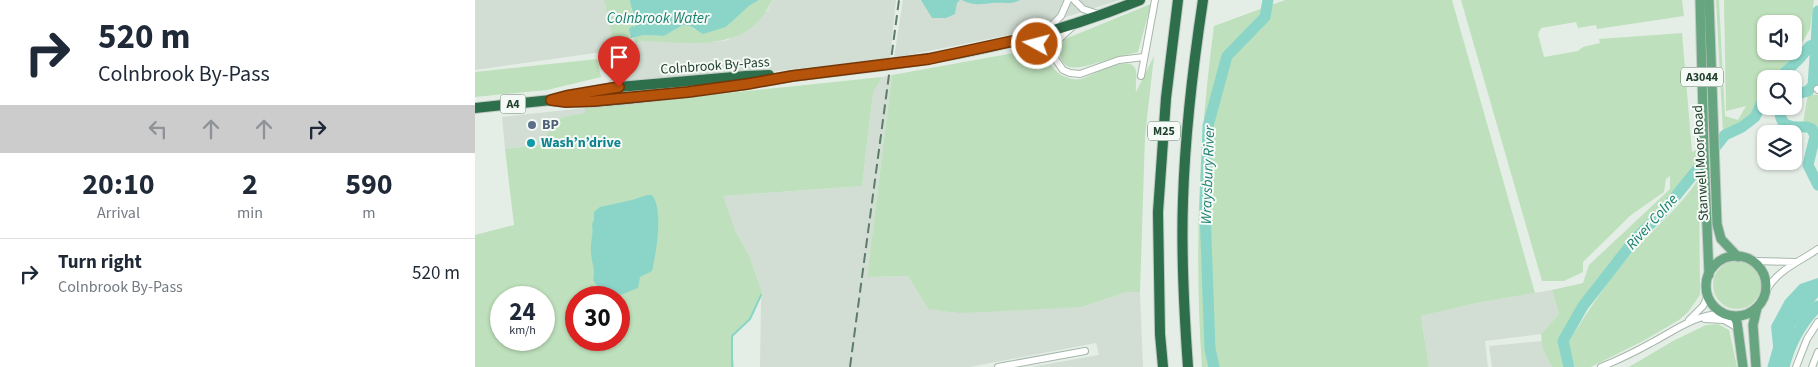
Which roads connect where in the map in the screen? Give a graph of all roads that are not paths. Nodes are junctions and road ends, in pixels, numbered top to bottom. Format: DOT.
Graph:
graph roads {
  1 [pos="1068,0"];
  2 [pos="1074,0"];
  3 [pos="1140,0"];
  4 [pos="1155,0"];
  5 [pos="1178,0"];
  6 [pos="1203,0"];
  7 [pos="1700,0"];
  8 [pos="1709,0"];
  9 [pos="1103,15"];
  10 [pos="1076,24"];
  11 [pos="1042,34"];
  12 [pos="1017,40"];
  13 [pos="1054,57"];
  14 [pos="1144,57"];
  15 [pos="1141,76"];
  16 [pos="475,108"];
  17 [pos="1818,249"];
  18 [pos="1738,257"];
  19 [pos="1755,262"];
  20 [pos="1795,262"];
  21 [pos="1709,275"];
  22 [pos="1766,291"];
  23 [pos="1708,296"];
  24 [pos="1757,308"];
  25 [pos="1724,314"];
  26 [pos="1735,316"];
  27 [pos="1696,319"];
  28 [pos="1818,322"];
  29 [pos="1685,324"];
  30 [pos="1738,328"];
  31 [pos="1085,352"];
  32 [pos="1818,352"];
  33 [pos="999,367"];
  34 [pos="1163,367"];
  35 [pos="1188,367"];
  36 [pos="1601,367"];
  37 [pos="1743,367"];
  38 [pos="1756,367"];
  39 [pos="1796,367"];
  40 [pos="1812,367"];
  1 -- 11 [label="street"];
  2 -- 9 [label="street"];
  3 -- 9 [label="highway, Colnbrook By-Pass / A4"];
  4 -- 14 [label="street"];
  5 -- 34 [label="highway, M25"];
  6 -- 35 [label="highway, M25"];
  7 -- 21 [label="main road, Stanwell Moor Road / A3044"];
  8 -- 18 [label="main road, Stanwell Moor Road / A3044"];
  9 -- 10 [label="highway, Colnbrook By-Pass / A4"];
  10 -- 11 [label="highway, Colnbrook By-Pass / A4"];
  10 -- 13 [label="street"];
  11 -- 12 [label="highway, Colnbrook By-Pass / A4"];
  12 -- 13 [label="street"];
  12 -- 16 [label="highway, Colnbrook By-Pass / A4, bridge"];
  13 -- 14 [label="street"];
  14 -- 15 [label="street"];
  17 -- 20 [label="street"];
  18 -- 19 [label="main road"];
  18 -- 21 [label="main road"];
  19 -- 20 [label="street"];
  19 -- 22 [label="main road"];
  20 -- 22 [label="street"];
  21 -- 23 [label="main road"];
  22 -- 24 [label="main road"];
  23 -- 25 [label="main road"];
  23 -- 29 [label="street"];
  24 -- 26 [label="main road"];
  24 -- 38 [label="main road"];
  25 -- 26 [label="main road"];
  25 -- 27 [label="street"];
  26 -- 30 [label="main road"];
  27 -- 29 [label="street"];
  27 -- 30 [label="street"];
  28 -- 39 [label="street"];
  29 -- 36 [label="street"];
  30 -- 37 [label="main road"];
  31 -- 33 [label="street"];
  32 -- 40 [label="street"];
}
